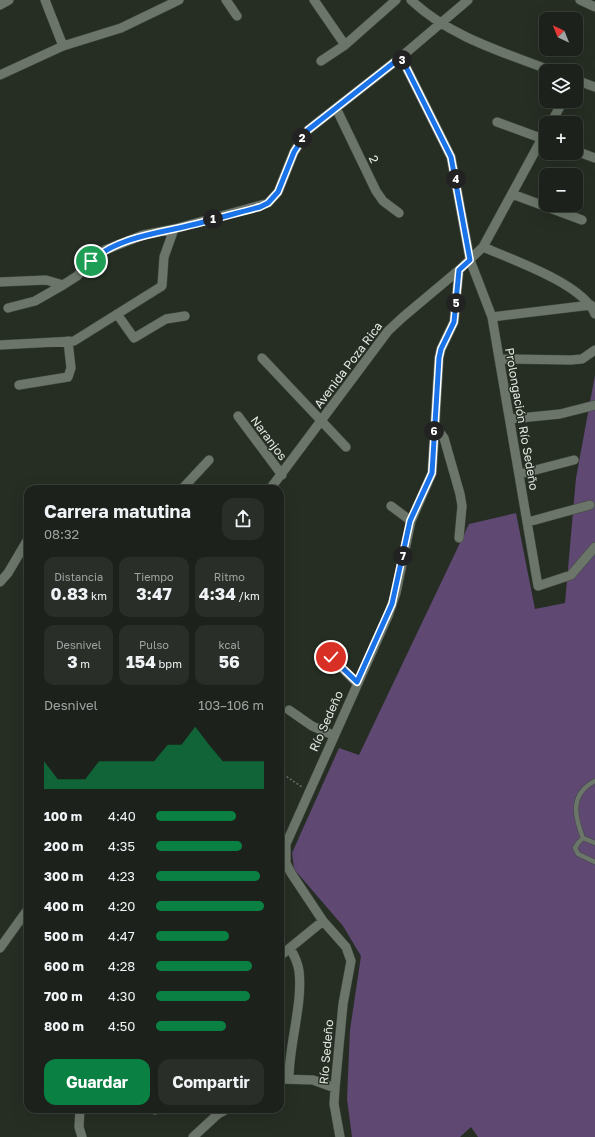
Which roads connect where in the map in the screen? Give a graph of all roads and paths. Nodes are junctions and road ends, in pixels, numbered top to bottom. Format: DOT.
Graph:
graph roads {
  1 [pos="10,0"];
  2 [pos="45,0"];
  3 [pos="179,0"];
  4 [pos="226,0"];
  5 [pos="314,0"];
  6 [pos="396,0"];
  7 [pos="411,0"];
  8 [pos="468,0"];
  9 [pos="580,0"];
  10 [pos="0,5"];
  11 [pos="595,7"];
  12 [pos="237,16"];
  13 [pos="441,24"];
  14 [pos="345,45"];
  15 [pos="63,46"];
  16 [pos="401,57"];
  17 [pos="321,60"];
  18 [pos="539,66"];
  19 [pos="0,75"];
  20 [pos="583,83"];
  21 [pos="595,87"];
  22 [pos="336,108"];
  23 [pos="497,122"];
  24 [pos="539,134"];
  25 [pos="539,147"];
  26 [pos="583,154"];
  27 [pos="595,158"];
  28 [pos="512,194"];
  29 [pos="399,213"];
  30 [pos="582,220"];
  31 [pos="174,229"];
  32 [pos="484,247"];
  33 [pos="470,260"];
  34 [pos="459,270"];
  35 [pos="0,282"];
  36 [pos="63,285"];
  37 [pos="590,305"];
  38 [pos="8,308"];
  39 [pos="117,314"];
  40 [pos="595,314"];
  41 [pos="185,316"];
  42 [pos="492,318"];
  43 [pos="68,341"];
  44 [pos="0,345"];
  45 [pos="595,350"];
  46 [pos="262,358"];
  47 [pos="500,359"];
  48 [pos="19,385"];
  49 [pos="595,406"];
  50 [pos="238,416"];
  51 [pos="510,419"];
  52 [pos="321,421"];
  53 [pos="434,425"];
  54 [pos="346,447"];
  55 [pos="209,460"];
  56 [pos="574,460"];
  57 [pos="520,474"];
  58 [pos="282,475"];
  59 [pos="186,485"];
  60 [pos="273,485"];
  61 [pos="590,505"];
  62 [pos="391,506"];
  63 [pos="410,521"];
  64 [pos="528,522"];
  65 [pos="459,538"];
  66 [pos="24,546"];
  67 [pos="595,547"];
  68 [pos="0,582"];
  69 [pos="331,657"];
  70 [pos="357,682"];
  71 [pos="289,710"];
  72 [pos="333,735"];
  73 [pos="284,775"];
  74 [pos="595,781"];
  75 [pos="308,791"];
  76 [pos="583,838"];
  77 [pos="284,840"];
  78 [pos="595,843"];
  79 [pos="595,862"];
  80 [pos="284,866"];
  81 [pos="24,915"];
  82 [pos="323,920"];
  83 [pos="0,948"];
  84 [pos="290,948"];
  85 [pos="284,953"];
  86 [pos="284,1078"];
  87 [pos="335,1088"];
  88 [pos="80,1113"];
  89 [pos="220,1113"];
  90 [pos="82,1137"];
  91 [pos="194,1137"];
  92 [pos="340,1137"];
  1 -- 10 [label="street"];
  2 -- 15 [label="street"];
  3 -- 15 [label="street"];
  4 -- 12 [label="street"];
  5 -- 14 [label="street"];
  6 -- 14 [label="street"];
  7 -- 13 [label="street"];
  8 -- 13 [label="street"];
  9 -- 11 [label="street"];
  13 -- 16 [label="street"];
  13 -- 18 [label="street"];
  14 -- 17 [label="street"];
  15 -- 19 [label="street"];
  16 -- 22 [label="street"];
  16 -- 33 [label="street, Prolongación Río Sedeño"];
  20 -- 21 [label="street"];
  22 -- 29 [label="street, 2"];
  22 -- 31 [label="street"];
  23 -- 24 [label="street"];
  25 -- 28 [label="street"];
  26 -- 27 [label="street"];
  28 -- 30 [label="street"];
  28 -- 32 [label="street"];
  31 -- 36 [label="street"];
  31 -- 39 [label="street"];
  32 -- 33 [label="street"];
  32 -- 37 [label="street"];
  33 -- 34 [label="street"];
  33 -- 42 [label="street, Prolongación Río Sedeño"];
  34 -- 52 [label="street, Avenida Poza Rica"];
  34 -- 53 [label="street, Río Sedeño"];
  35 -- 36 [label="street"];
  36 -- 38 [label="street"];
  37 -- 40 [label="street"];
  37 -- 42 [label="street"];
  39 -- 41 [label="street"];
  39 -- 43 [label="street"];
  42 -- 47 [label="street, Prolongación Río Sedeño"];
  43 -- 44 [label="street"];
  43 -- 48 [label="street"];
  45 -- 47 [label="street"];
  46 -- 52 [label="street"];
  47 -- 51 [label="street, Prolongación Río Sedeño"];
  49 -- 51 [label="street"];
  50 -- 58 [label="street, Naranjos"];
  51 -- 57 [label="street, Prolongación Río Sedeño"];
  52 -- 54 [label="street"];
  52 -- 58 [label="street, Avenida Poza Rica"];
  53 -- 63 [label="street, Río Sedeño"];
  53 -- 65 [label="street"];
  55 -- 59 [label="street"];
  56 -- 57 [label="street"];
  57 -- 64 [label="street, Prolongación Río Sedeño"];
  58 -- 60 [label="street, Avenida Poza Rica"];
  61 -- 64 [label="street"];
  62 -- 63 [label="street"];
  63 -- 70 [label="street, Río Sedeño"];
  64 -- 67 [label="street, Prolongación Río Sedeño"];
  66 -- 68 [label="street"];
  69 -- 70 [label="street"];
  70 -- 72 [label="street, Río Sedeño"];
  71 -- 72 [label="street"];
  72 -- 75 [label="street, Río Sedeño"];
  73 -- 75 [label="path"];
  74 -- 76 [label="lane"];
  75 -- 77 [label="street, Río Sedeño"];
  76 -- 78 [label="lane"];
  76 -- 79 [label="lane"];
  80 -- 82 [label="street, Río Sedeño"];
  81 -- 83 [label="street"];
  82 -- 84 [label="street"];
  82 -- 87 [label="street, Río Sedeño"];
  84 -- 85 [label="street"];
  84 -- 86 [label="street"];
  86 -- 87 [label="street"];
  87 -- 92 [label="street, Río Sedeño"];
  88 -- 90 [label="street"];
  89 -- 91 [label="street"];
}
